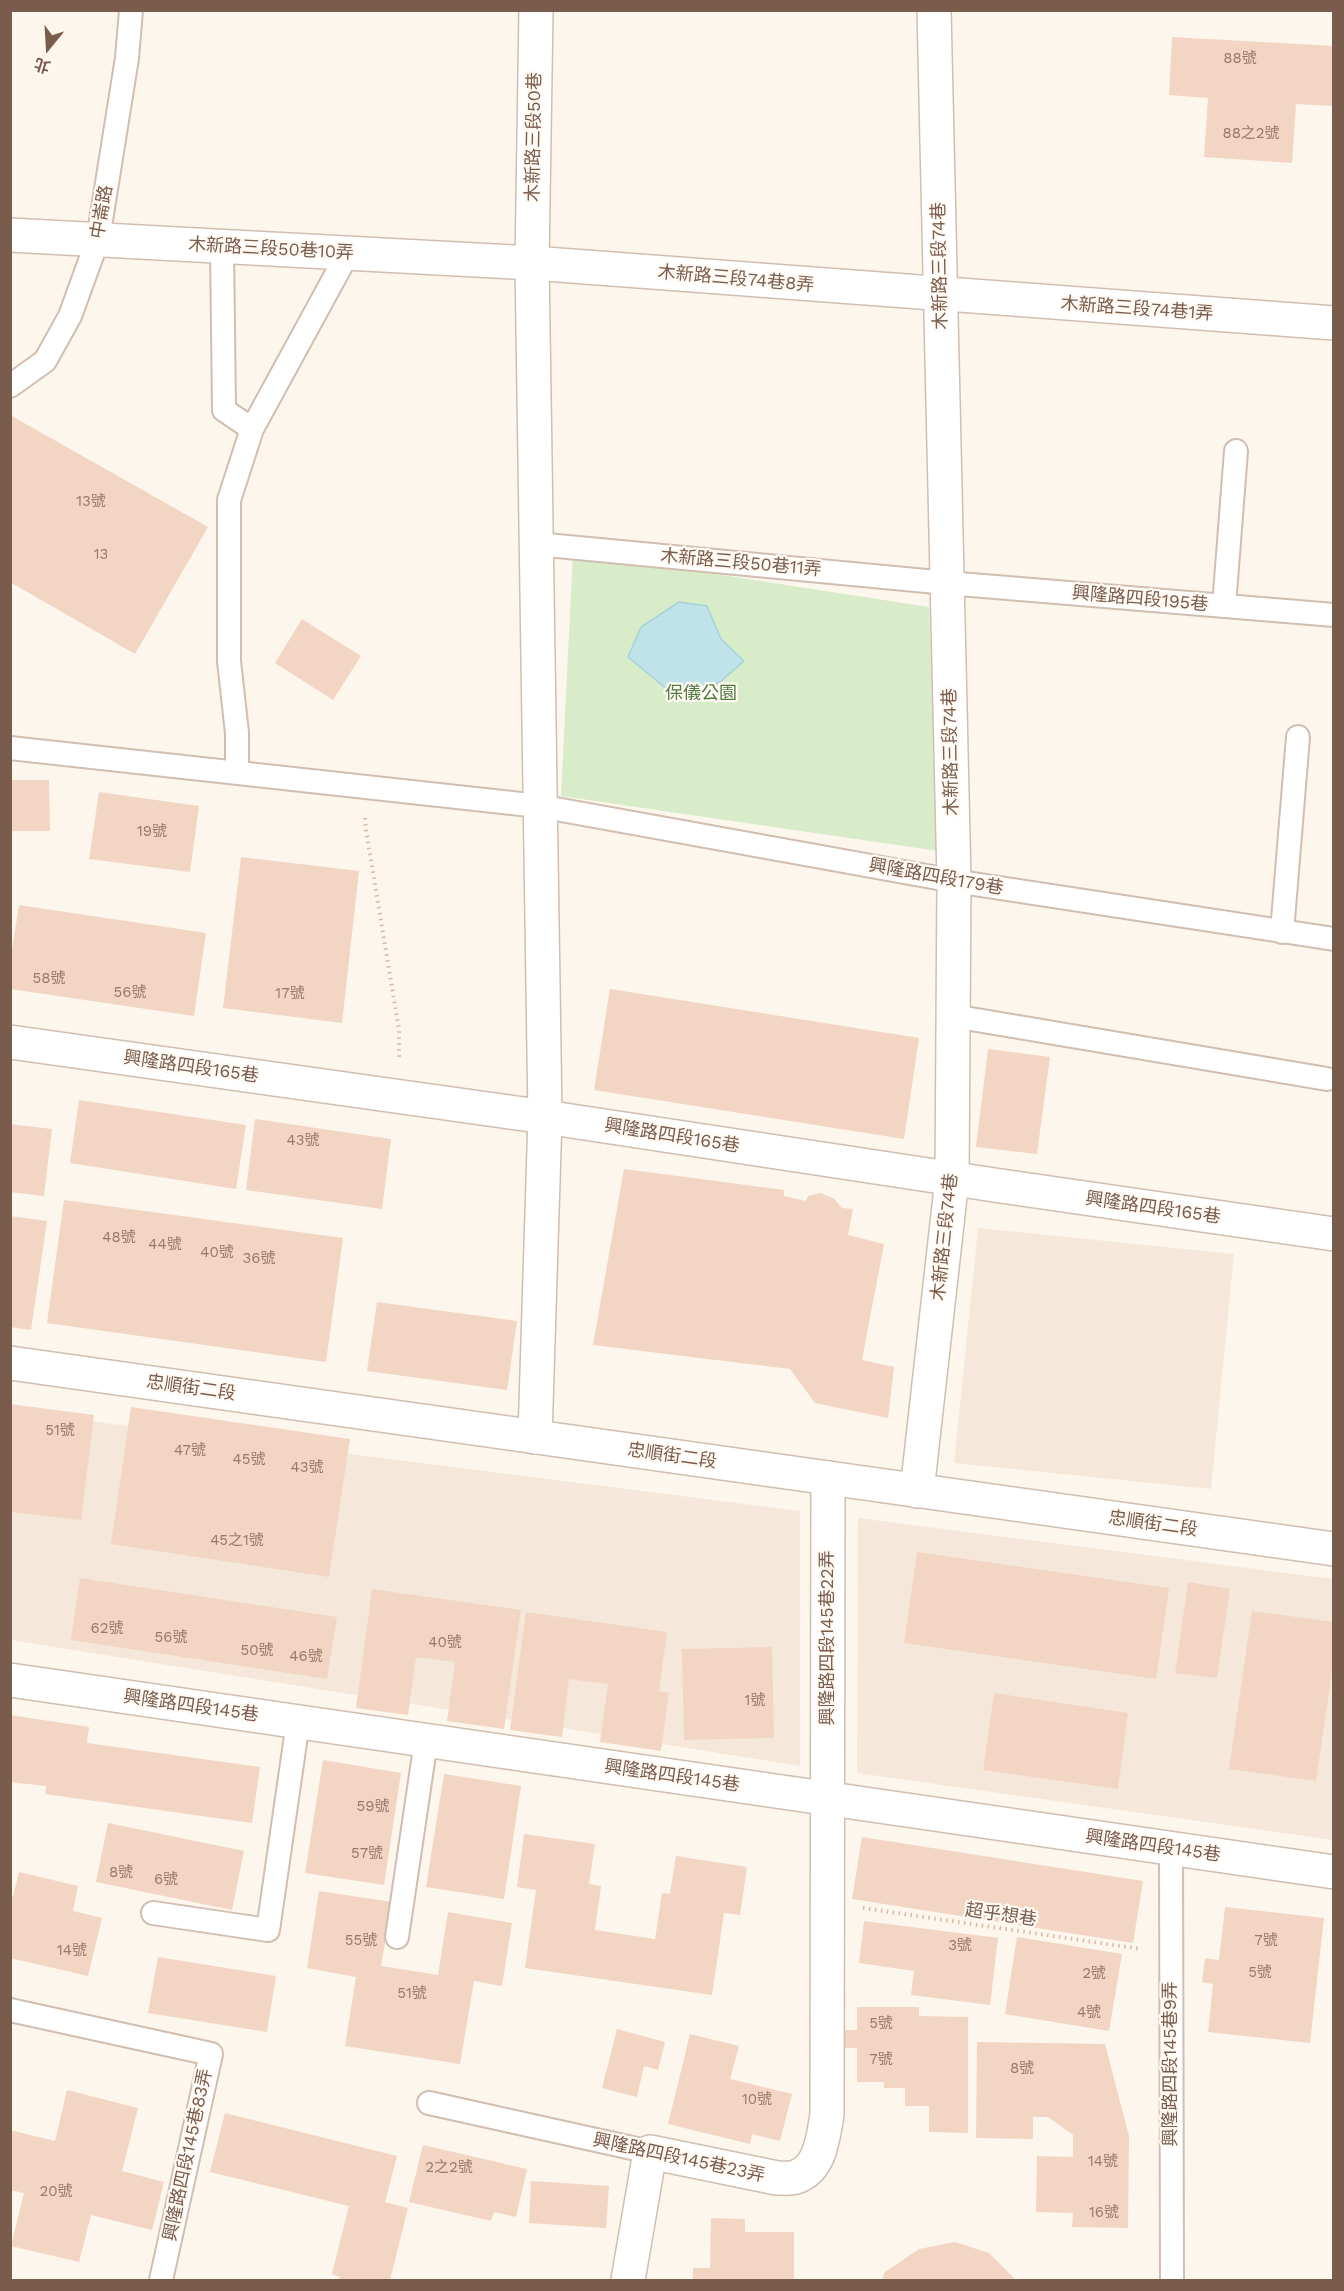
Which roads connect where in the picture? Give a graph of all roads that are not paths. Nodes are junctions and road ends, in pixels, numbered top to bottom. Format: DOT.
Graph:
graph roads {
  1 [pos="536,10"];
  2 [pos="934,10"];
  3 [pos="130,21"];
  4 [pos="10,235"];
  5 [pos="98,239"];
  6 [pos="222,246"];
  7 [pos="348,253"];
  8 [pos="532,263"];
  9 [pos="941,296"];
  10 [pos="1334,323"];
  11 [pos="10,386"];
  12 [pos="252,429"];
  13 [pos="1236,451"];
  14 [pos="536,544"];
  15 [pos="947,583"];
  16 [pos="1224,606"];
  17 [pos="1334,615"];
  18 [pos="1298,737"];
  19 [pos="10,748"];
  20 [pos="237,773"];
  21 [pos="539,806"];
  22 [pos="954,881"];
  23 [pos="1282,932"];
  24 [pos="1334,939"];
  25 [pos="953,1016"];
  26 [pos="10,1042"];
  27 [pos="1327,1079"];
  28 [pos="545,1117"];
  29 [pos="952,1179"];
  30 [pos="1334,1234"];
  31 [pos="10,1363"];
  32 [pos="536,1437"];
  33 [pos="828,1478"];
  34 [pos="917,1491"];
  35 [pos="1334,1549"];
  36 [pos="10,1680"];
  37 [pos="298,1722"];
  38 [pos="426,1741"];
  39 [pos="828,1798"];
  40 [pos="1171,1848"];
  41 [pos="1334,1872"];
  42 [pos="153,1913"];
  43 [pos="397,1937"];
  44 [pos="10,2010"];
  45 [pos="429,2103"];
  46 [pos="650,2152"];
  47 [pos="161,2280"];
  48 [pos="628,2280"];
  49 [pos="1172,2280"];
  1 -- 8 [label="street, 木新路三段50巷"];
  2 -- 9 [label="street, 木新路三段74巷"];
  3 -- 5 [label="lane, 中崙路"];
  4 -- 5 [label="street, 木新路三段50巷10弄"];
  5 -- 6 [label="street, 木新路三段50巷10弄"];
  5 -- 11 [label="lane, 中崙路"];
  6 -- 7 [label="street, 木新路三段50巷10弄"];
  6 -- 12 [label="lane"];
  7 -- 8 [label="street, 木新路三段50巷10弄"];
  7 -- 12 [label="lane"];
  8 -- 9 [label="street, 木新路三段74巷8弄"];
  8 -- 14 [label="street, 木新路三段50巷"];
  9 -- 10 [label="street, 木新路三段74巷1弄"];
  9 -- 15 [label="street, 木新路三段74巷"];
  12 -- 20 [label="lane"];
  13 -- 16 [label="lane"];
  14 -- 15 [label="lane, 木新路三段50巷11弄"];
  14 -- 21 [label="street, 木新路三段50巷"];
  15 -- 16 [label="lane, 興隆路四段195巷"];
  15 -- 22 [label="street, 木新路三段74巷"];
  16 -- 17 [label="lane, 興隆路四段195巷"];
  18 -- 23 [label="lane"];
  19 -- 20 [label="lane, 興隆路四段179巷"];
  20 -- 21 [label="lane, 興隆路四段179巷"];
  21 -- 22 [label="lane, 興隆路四段179巷"];
  21 -- 28 [label="street, 木新路三段50巷"];
  22 -- 23 [label="lane, 興隆路四段179巷"];
  22 -- 25 [label="street, 木新路三段74巷"];
  23 -- 24 [label="lane, 興隆路四段179巷"];
  25 -- 27 [label="lane"];
  25 -- 29 [label="street, 木新路三段74巷"];
  26 -- 28 [label="street, 興隆路四段165巷"];
  28 -- 29 [label="street, 興隆路四段165巷"];
  28 -- 32 [label="street, 木新路三段50巷"];
  29 -- 30 [label="street, 興隆路四段165巷"];
  29 -- 34 [label="street, 木新路三段74巷"];
  31 -- 32 [label="street, 忠順街二段"];
  32 -- 33 [label="street, 忠順街二段"];
  33 -- 34 [label="street, 忠順街二段"];
  33 -- 39 [label="street, 興隆路四段145巷22弄"];
  34 -- 35 [label="street, 忠順街二段"];
  36 -- 37 [label="street, 興隆路四段145巷"];
  37 -- 38 [label="street, 興隆路四段145巷"];
  37 -- 42 [label="lane"];
  38 -- 39 [label="street, 興隆路四段145巷"];
  38 -- 43 [label="lane"];
  39 -- 40 [label="street, 興隆路四段145巷"];
  39 -- 46 [label="street, 興隆路四段145巷23弄"];
  40 -- 41 [label="street, 興隆路四段145巷"];
  40 -- 49 [label="lane, 興隆路四段145巷9弄"];
  44 -- 47 [label="lane, 興隆路四段145巷83弄"];
  45 -- 46 [label="lane, 興隆路四段145巷23弄"];
  46 -- 48 [label="street"];
}
